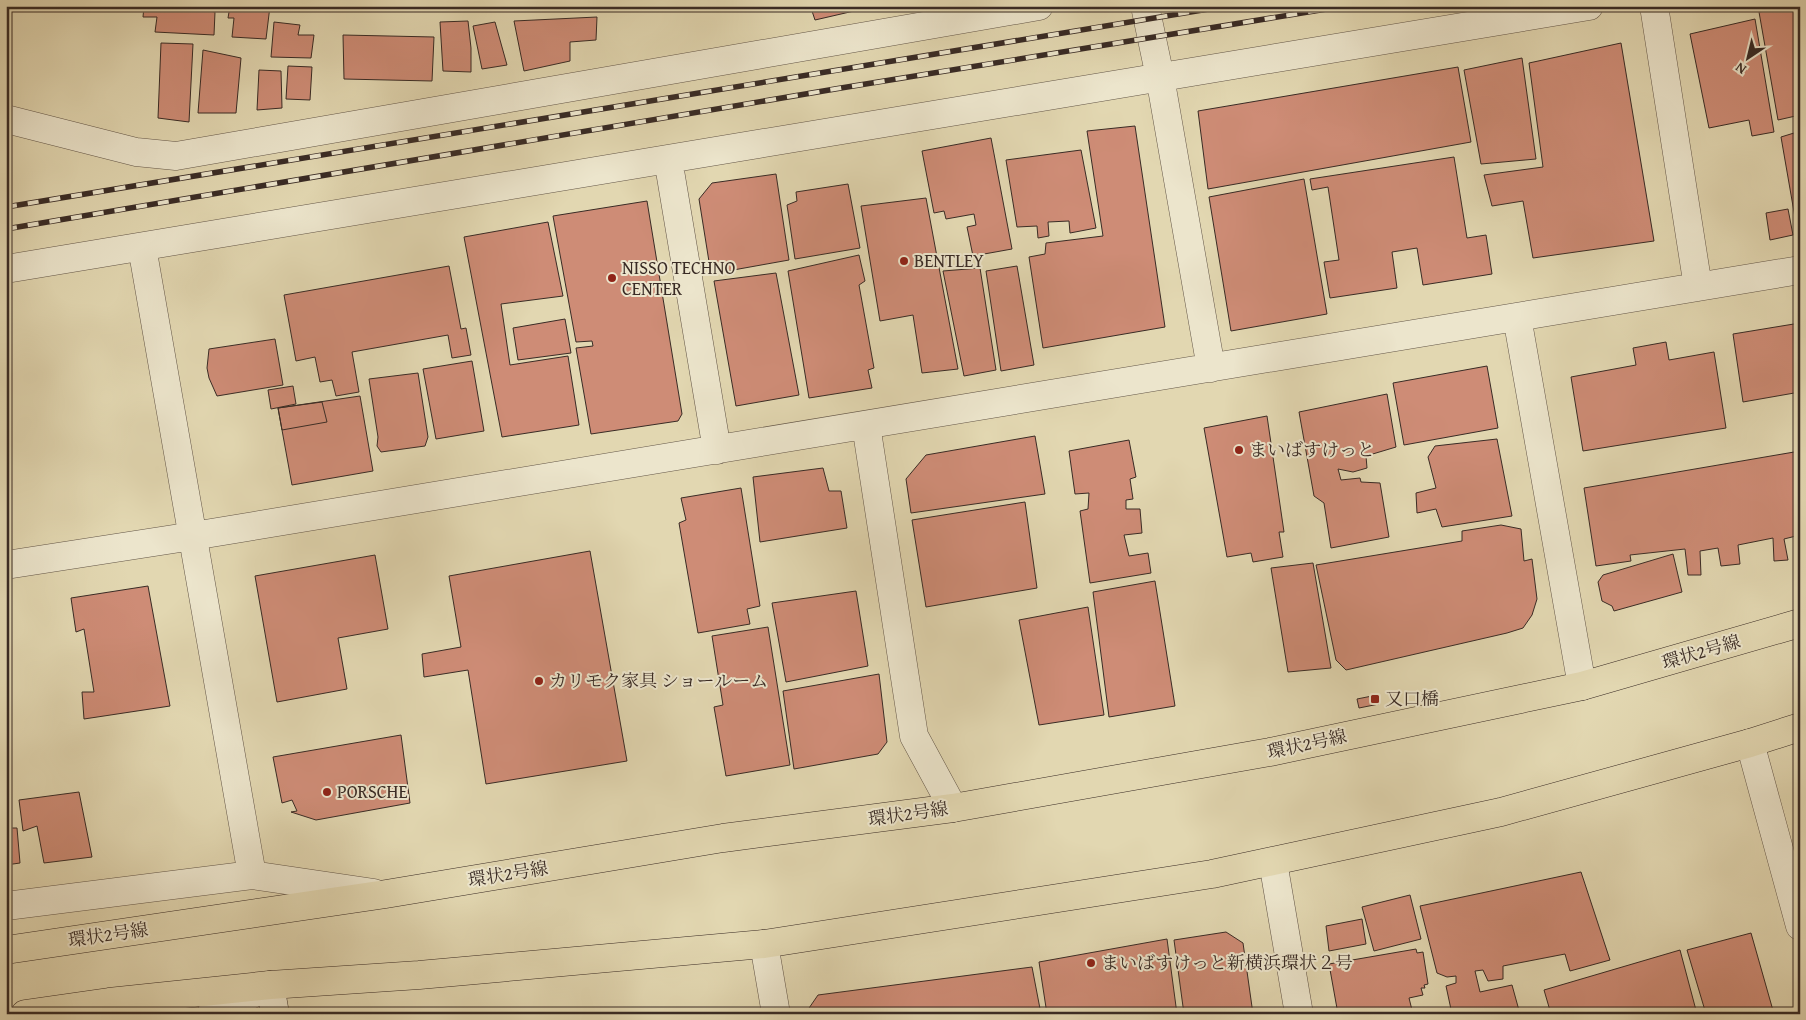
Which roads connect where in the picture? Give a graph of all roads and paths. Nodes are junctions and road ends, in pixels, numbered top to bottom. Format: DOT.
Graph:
graph roads {
  1 [pos="1039,6"];
  2 [pos="1145,6"];
  3 [pos="1589,6"];
  4 [pos="1654,6"];
  5 [pos="1160,77"];
  6 [pos="6,119"];
  7 [pos="668,159"];
  8 [pos="142,246"];
  9 [pos="6,269"];
  10 [pos="1800,270"];
  11 [pos="1698,287"];
  12 [pos="1517,317"];
  13 [pos="1211,368"];
  14 [pos="866,425"];
  15 [pos="717,450"];
  16 [pos="193,536"];
  17 [pos="6,565"];
  18 [pos="1800,624"];
  19 [pos="1582,686"];
  20 [pos="1800,727"];
  21 [pos="1750,743"];
  22 [pos="954,808"];
  23 [pos="1273,862"];
  24 [pos="252,875"];
  25 [pos="386,894"];
  26 [pos="6,906"];
  27 [pos="1800,926"];
  28 [pos="764,944"];
  29 [pos="6,950"];
  30 [pos="270,985"];
  31 [pos="25,1014"];
  32 [pos="212,1014"];
  33 [pos="274,1014"];
  34 [pos="776,1014"];
  35 [pos="1299,1014"];
  1 -- 6 [label="street"];
  2 -- 5 [label="street"];
  3 -- 5 [label="street"];
  4 -- 11 [label="street"];
  5 -- 7 [label="street"];
  5 -- 13 [label="street"];
  7 -- 8 [label="street"];
  7 -- 15 [label="street"];
  8 -- 9 [label="street"];
  8 -- 16 [label="street"];
  10 -- 11 [label="street"];
  11 -- 12 [label="street"];
  12 -- 13 [label="street"];
  12 -- 19 [label="street"];
  13 -- 14 [label="street"];
  14 -- 15 [label="street"];
  14 -- 22 [label="street"];
  15 -- 16 [label="street"];
  16 -- 17 [label="street"];
  16 -- 24 [label="street"];
  18 -- 19 [label="main road, 環状2号線"];
  19 -- 22 [label="main road, 環状2号線"];
  20 -- 21 [label="main road"];
  21 -- 23 [label="main road"];
  21 -- 27 [label="street"];
  22 -- 25 [label="main road, 環状2号線"];
  23 -- 28 [label="main road"];
  23 -- 35 [label="street"];
  24 -- 25 [label="street"];
  24 -- 26 [label="street"];
  25 -- 29 [label="main road, 環状2号線"];
  28 -- 30 [label="main road"];
  28 -- 34 [label="street"];
  30 -- 31 [label="main road"];
  30 -- 32 [label="street"];
  30 -- 33 [label="street"];
}
